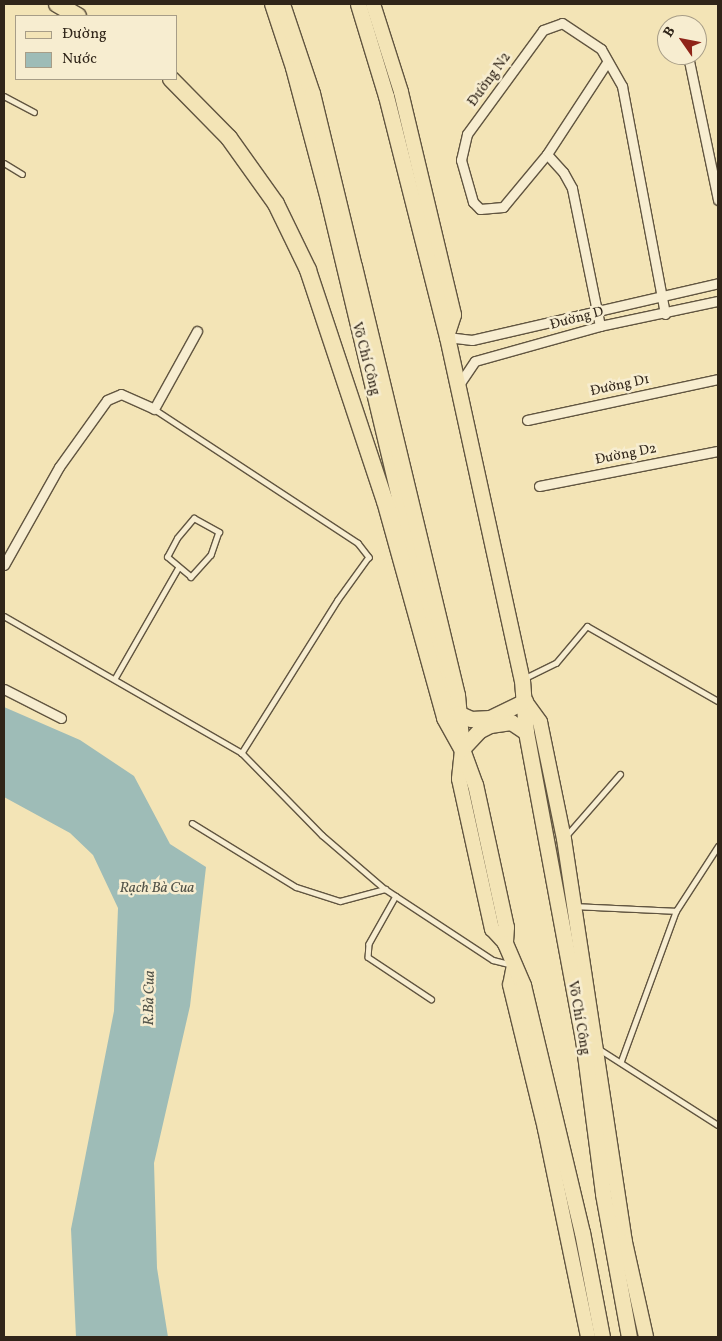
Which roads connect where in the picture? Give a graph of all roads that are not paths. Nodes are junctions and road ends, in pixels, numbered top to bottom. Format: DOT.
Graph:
graph roads {
  1 [pos="58,4"];
  2 [pos="272,4"];
  3 [pos="282,4"];
  4 [pos="358,4"];
  5 [pos="371,13"];
  6 [pos="76,15"];
  7 [pos="606,64"];
  8 [pos="690,65"];
  9 [pos="172,80"];
  10 [pos="401,92"];
  11 [pos="4,96"];
  12 [pos="386,96"];
  13 [pos="34,112"];
  14 [pos="547,154"];
  15 [pos="4,163"];
  16 [pos="22,174"];
  17 [pos="718,200"];
  18 [pos="718,283"];
  19 [pos="661,294"];
  20 [pos="718,301"];
  21 [pos="596,308"];
  22 [pos="665,314"];
  23 [pos="600,326"];
  24 [pos="197,331"];
  25 [pos="446,336"];
  26 [pos="718,379"];
  27 [pos="458,387"];
  28 [pos="154,409"];
  29 [pos="527,420"];
  30 [pos="718,451"];
  31 [pos="539,486"];
  32 [pos="4,565"];
  33 [pos="178,568"];
  34 [pos="4,616"];
  35 [pos="115,678"];
  36 [pos="522,680"];
  37 [pos="4,690"];
  38 [pos="525,700"];
  39 [pos="718,701"];
  40 [pos="458,713"];
  41 [pos="61,718"];
  42 [pos="526,732"];
  43 [pos="462,749"];
  44 [pos="242,753"];
  45 [pos="620,774"];
  46 [pos="192,823"];
  47 [pos="564,839"];
  48 [pos="547,842"];
  49 [pos="718,846"];
  50 [pos="385,889"];
  51 [pos="396,896"];
  52 [pos="558,906"];
  53 [pos="574,906"];
  54 [pos="676,912"];
  55 [pos="514,965"];
  56 [pos="431,999"];
  57 [pos="583,1039"];
  58 [pos="598,1048"];
  59 [pos="620,1061"];
  60 [pos="718,1125"];
  61 [pos="645,1334"];
  62 [pos="588,1337"];
  63 [pos="602,1337"];
  64 [pos="629,1337"];
  1 -- 6 [label="highway"];
  2 -- 40 [label="main road, Võ Chí Công"];
  3 -- 40 [label="highway, Võ Chí Công"];
  4 -- 5 [label="highway, Võ Chí Công"];
  5 -- 10 [label="main road, Võ Chí Công"];
  5 -- 12 [label="highway, Võ Chí Công"];
  7 -- 14 [label="street"];
  7 -- 14 [label="street, Đường N2"];
  7 -- 19 [label="street, Đường N2"];
  8 -- 17 [label="street"];
  9 -- 43 [label="highway"];
  10 -- 12 [label="main road"];
  10 -- 25 [label="main road, Võ Chí Công"];
  11 -- 13 [label="lane"];
  12 -- 25 [label="highway, Võ Chí Công"];
  14 -- 21 [label="street"];
  15 -- 16 [label="lane"];
  18 -- 19 [label="street, Đường D"];
  19 -- 21 [label="street, Đường D"];
  19 -- 22 [label="street, Đường N2"];
  20 -- 22 [label="street, Đường D"];
  21 -- 23 [label="street"];
  21 -- 25 [label="street, Đường D"];
  22 -- 23 [label="street, Đường D"];
  23 -- 27 [label="street, Đường D"];
  24 -- 28 [label="street"];
  25 -- 27 [label="highway, Võ Chí Công"];
  26 -- 29 [label="street, Đường D1"];
  27 -- 36 [label="highway, Võ Chí Công"];
  28 -- 32 [label="street"];
  28 -- 44 [label="lane"];
  30 -- 31 [label="street, Đường D2"];
  33 -- 33 [label="lane"];
  33 -- 35 [label="lane"];
  34 -- 35 [label="lane"];
  35 -- 44 [label="lane"];
  36 -- 38 [label="highway, Võ Chí Công"];
  36 -- 39 [label="lane"];
  37 -- 41 [label="street"];
  38 -- 40 [label="highway"];
  38 -- 42 [label="highway, Võ Chí Công"];
  38 -- 47 [label="main road, Võ Chí Công"];
  40 -- 43 [label="highway, Võ Chí Công"];
  42 -- 43 [label="highway"];
  42 -- 48 [label="highway, Võ Chí Công"];
  43 -- 55 [label="highway, Võ Chí Công"];
  44 -- 50 [label="lane"];
  45 -- 47 [label="lane"];
  46 -- 50 [label="lane"];
  47 -- 48 [label="main road"];
  47 -- 53 [label="main road, Võ Chí Công"];
  48 -- 52 [label="highway, Võ Chí Công"];
  49 -- 54 [label="lane"];
  50 -- 51 [label="lane"];
  51 -- 55 [label="lane"];
  51 -- 56 [label="lane"];
  52 -- 53 [label="main road"];
  52 -- 57 [label="highway, Võ Chí Công"];
  53 -- 54 [label="lane"];
  53 -- 58 [label="main road, Võ Chí Công"];
  54 -- 59 [label="lane"];
  55 -- 62 [label="main road, Võ Chí Công"];
  55 -- 63 [label="highway, Võ Chí Công"];
  57 -- 58 [label="lane"];
  57 -- 64 [label="highway, Võ Chí Công"];
  58 -- 59 [label="lane"];
  58 -- 61 [label="main road, Võ Chí Công"];
  59 -- 60 [label="lane"];
}
